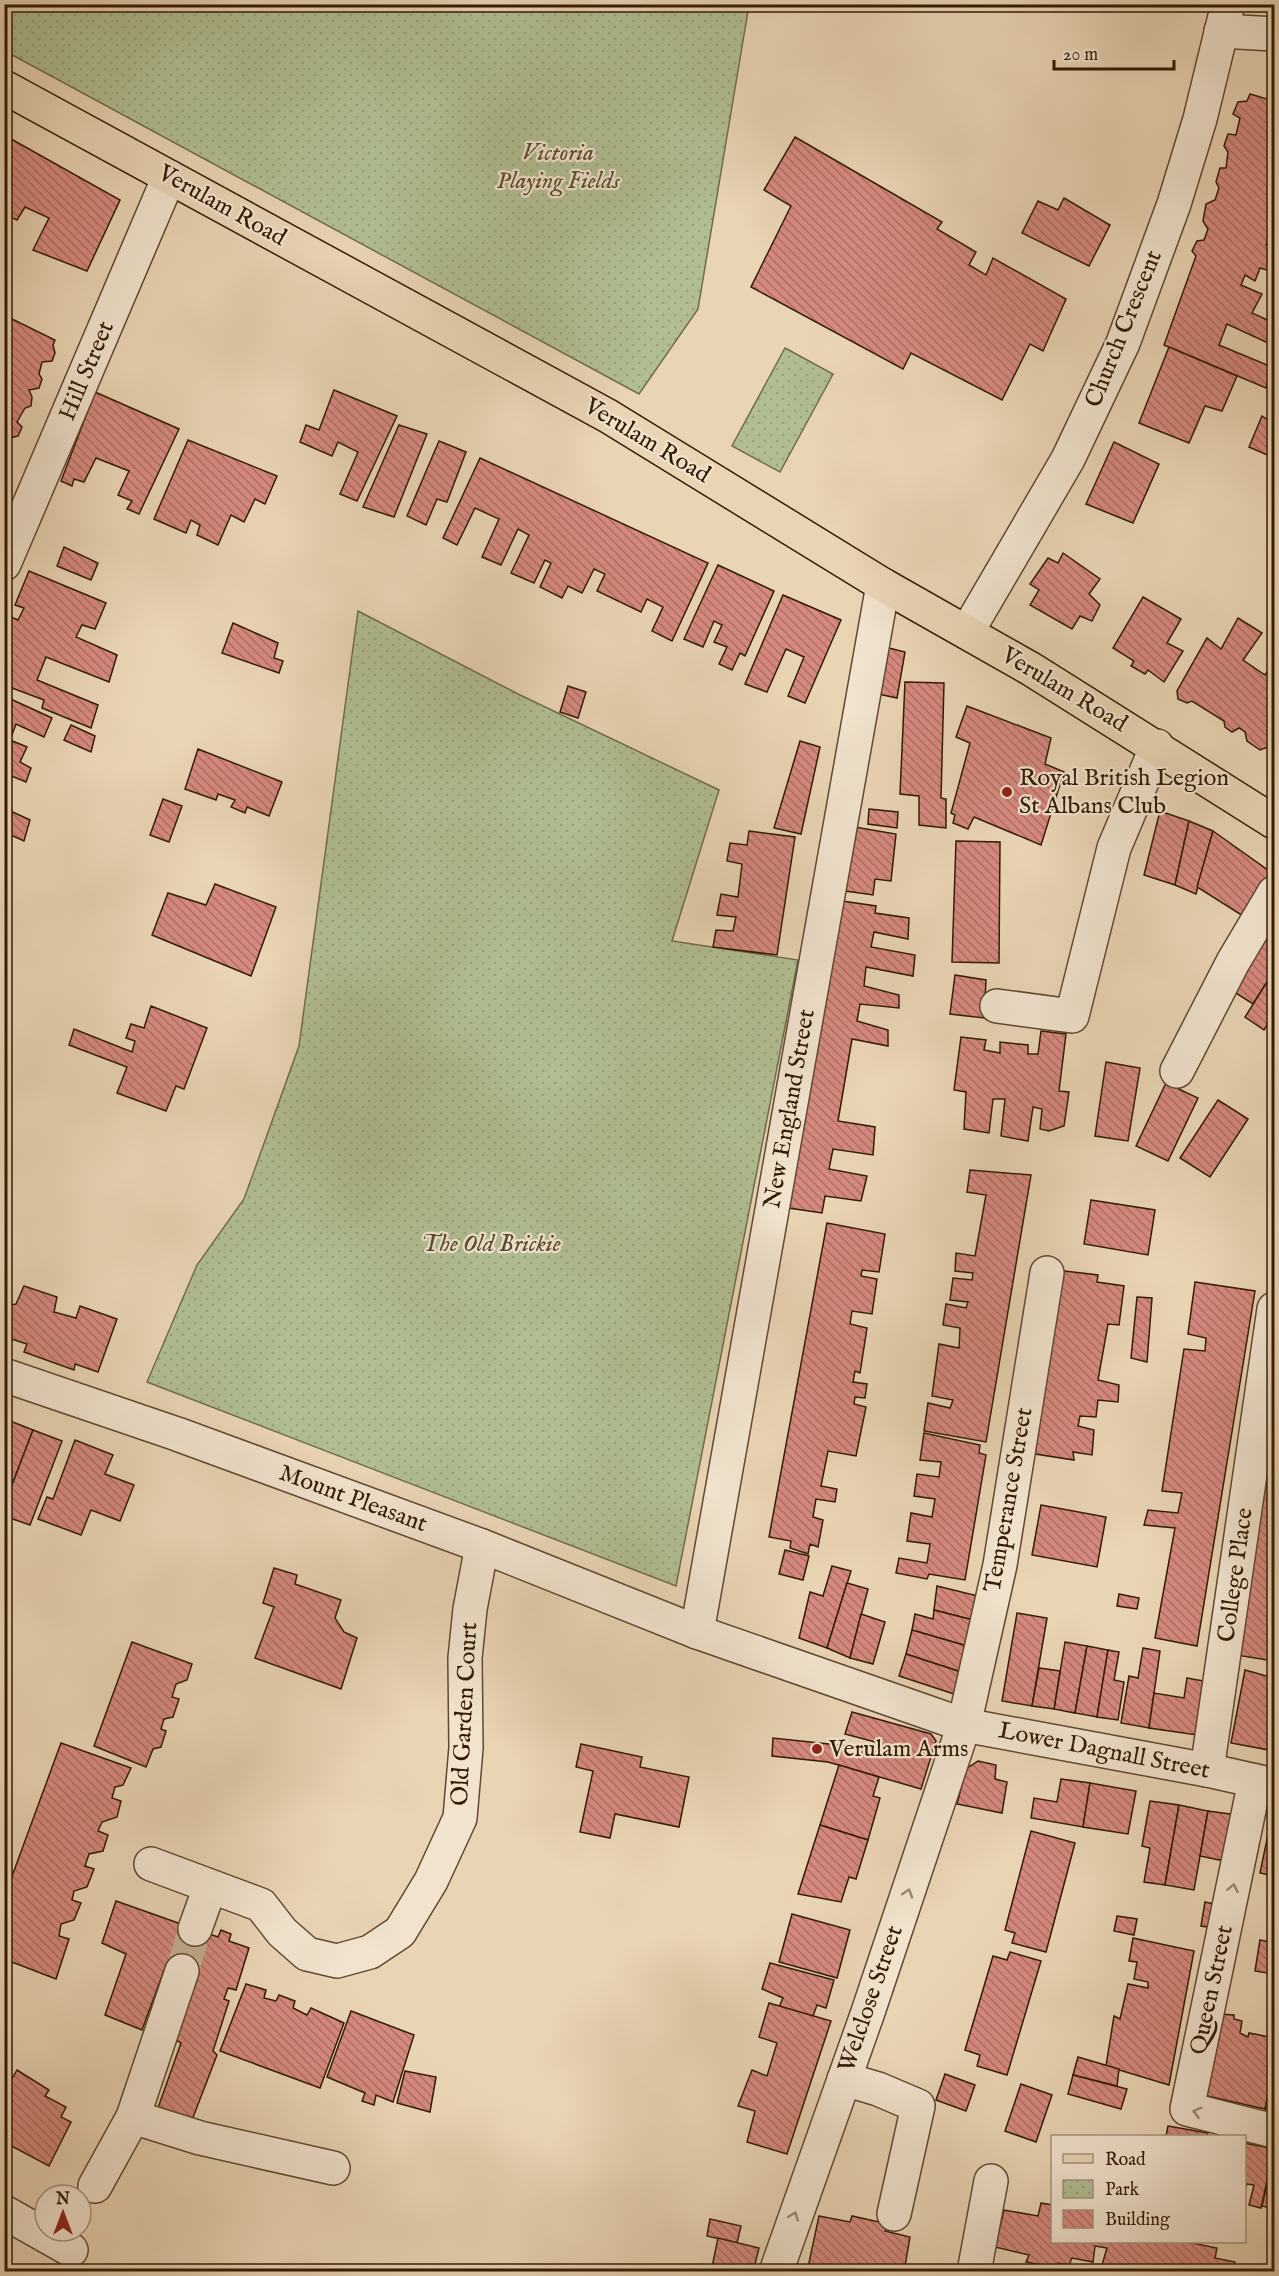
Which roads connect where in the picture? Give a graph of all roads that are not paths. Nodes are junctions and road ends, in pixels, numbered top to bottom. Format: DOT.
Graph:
graph roads {
  1 [pos="1225,18"];
  2 [pos="1275,34"];
  3 [pos="4,87"];
  4 [pos="169,177"];
  5 [pos="4,564"];
  6 [pos="884,585"];
  7 [pos="967,632"];
  8 [pos="1157,746"];
  9 [pos="1275,822"];
  10 [pos="1275,893"];
  11 [pos="998,1006"];
  12 [pos="1177,1071"];
  13 [pos="1047,1273"];
  14 [pos="1275,1309"];
  15 [pos="4,1375"];
  16 [pos="482,1546"];
  17 [pos="697,1632"];
  18 [pos="964,1725"];
  19 [pos="1207,1770"];
  20 [pos="1265,1783"];
  21 [pos="151,1864"];
  22 [pos="210,1887"];
  23 [pos="195,1929"];
  24 [pos="182,1971"];
  25 [pos="844,2079"];
  26 [pos="133,2117"];
  27 [pos="1275,2131"];
  28 [pos="333,2168"];
  29 [pos="991,2181"];
  30 [pos="95,2186"];
  31 [pos="4,2212"];
  32 [pos="894,2214"];
  33 [pos="71,2250"];
  34 [pos="776,2271"];
  35 [pos="974,2271"];
  1 -- 2 [label="street"];
  1 -- 7 [label="street, Church Crescent"];
  3 -- 4 [label="main road, Verulam Road"];
  4 -- 5 [label="street, Hill Street"];
  4 -- 6 [label="main road, Verulam Road"];
  6 -- 7 [label="main road, Verulam Road"];
  6 -- 17 [label="street, New England Street"];
  7 -- 8 [label="main road, Verulam Road"];
  8 -- 9 [label="main road, Verulam Road"];
  8 -- 11 [label="street"];
  10 -- 12 [label="street"];
  13 -- 18 [label="street, Temperance Street"];
  14 -- 19 [label="street, College Place"];
  15 -- 16 [label="street, Mount Pleasant"];
  16 -- 17 [label="street, Mount Pleasant"];
  16 -- 22 [label="street, Old Garden Court"];
  17 -- 18 [label="street, Lower Dagnall Street"];
  18 -- 19 [label="street, Lower Dagnall Street"];
  25 -- 18 [label="street, Welclose Street, one-way"];
  19 -- 20 [label="street, Lower Dagnall Street"];
  27 -- 20 [label="street, Queen Street, one-way"];
  21 -- 22 [label="street, Old Garden Court"];
  22 -- 23 [label="street"];
  24 -- 26 [label="street"];
  25 -- 32 [label="street"];
  34 -- 25 [label="street, Welclose Street, one-way"];
  26 -- 28 [label="street"];
  26 -- 30 [label="street"];
  29 -- 35 [label="street"];
  31 -- 33 [label="street"];
}
